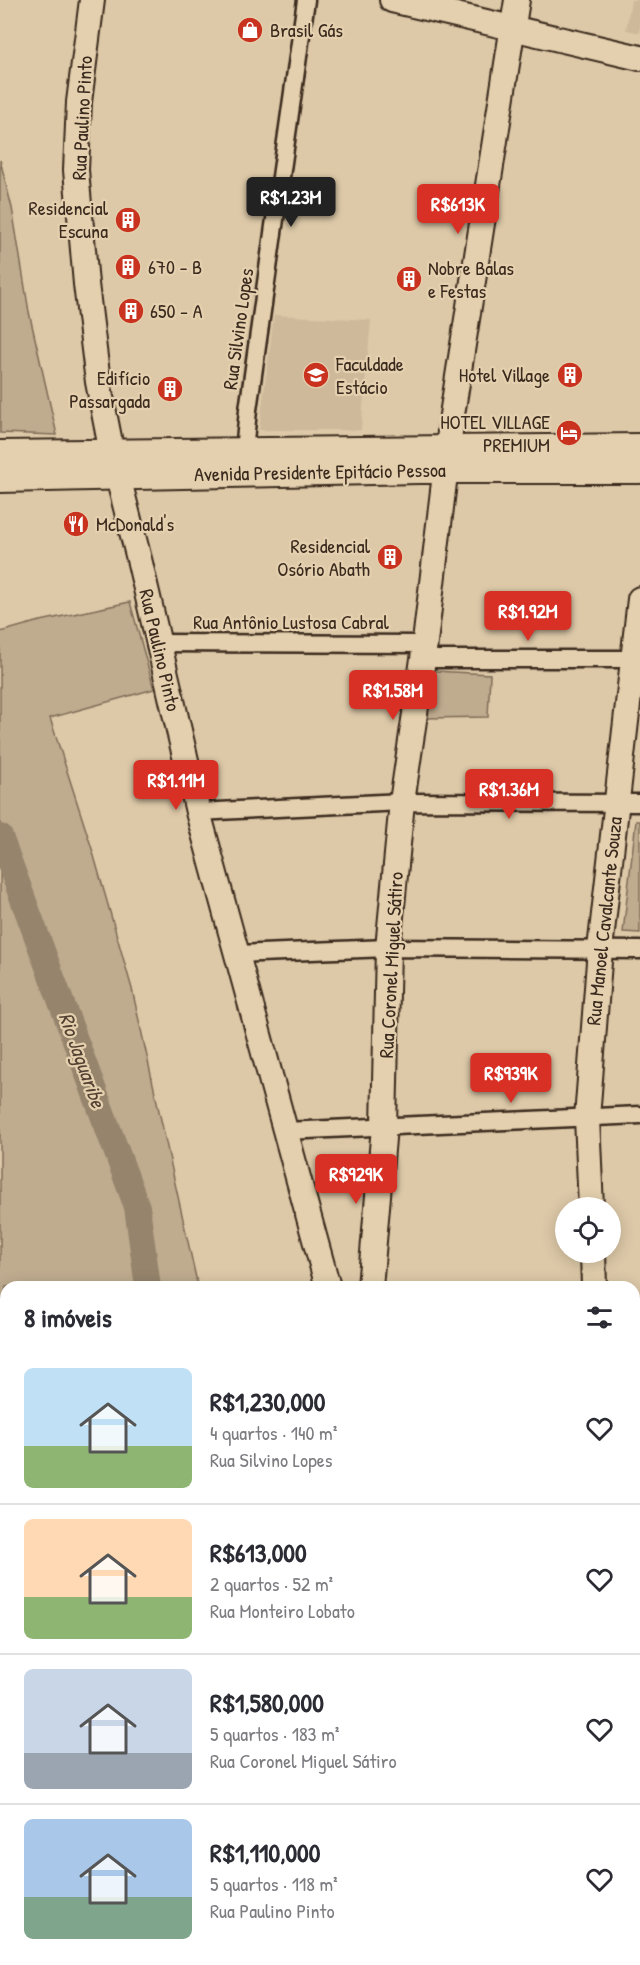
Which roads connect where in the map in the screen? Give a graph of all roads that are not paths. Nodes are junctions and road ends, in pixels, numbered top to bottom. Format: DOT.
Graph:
graph roads {
  1 [pos="92,0"];
  2 [pos="306,0"];
  3 [pos="392,0"];
  4 [pos="517,0"];
  5 [pos="511,27"];
  6 [pos="640,58"];
  7 [pos="640,447"];
  8 [pos="244,451"];
  9 [pos="0,454"];
  10 [pos="447,460"];
  11 [pos="115,465"];
  12 [pos="640,470"];
  13 [pos="0,479"];
  14 [pos="640,599"];
  15 [pos="158,643"];
  16 [pos="423,651"];
  17 [pos="632,659"];
  18 [pos="402,802"];
  19 [pos="640,803"];
  20 [pos="616,804"];
  21 [pos="198,812"];
  22 [pos="388,948"];
  23 [pos="600,949"];
  24 [pos="640,950"];
  25 [pos="236,954"];
  26 [pos="640,1115"];
  27 [pos="586,1118"];
  28 [pos="384,1127"];
  29 [pos="285,1131"];
  30 [pos="590,1197"];
  31 [pos="593,1263"];
  32 [pos="326,1281"];
  33 [pos="371,1281"];
  34 [pos="594,1281"];
  1 -- 11 [label="street, Rua Paulino Pinto"];
  2 -- 8 [label="street, Rua Silvino Lopes"];
  3 -- 5 [label="street"];
  4 -- 5 [label="street, Rua Coronel Miguel Sátiro"];
  5 -- 6 [label="street"];
  5 -- 10 [label="street, Rua Coronel Miguel Sátiro"];
  7 -- 10 [label="main road, Avenida Presidente Epitácio Pessoa"];
  8 -- 10 [label="main road, Avenida Presidente Epitácio Pessoa"];
  8 -- 11 [label="main road, Avenida Presidente Epitácio Pessoa"];
  9 -- 11 [label="main road, Avenida Presidente Epitácio Pessoa"];
  10 -- 11 [label="main road, Avenida Presidente Epitácio Pessoa"];
  10 -- 12 [label="main road, Avenida Presidente Epitácio Pessoa"];
  10 -- 16 [label="street, Rua Coronel Miguel Sátiro"];
  11 -- 13 [label="main road, Avenida Presidente Epitácio Pessoa"];
  11 -- 15 [label="street, Rua Paulino Pinto"];
  14 -- 17 [label="street, Rua Manoel Cavalcante Souza"];
  15 -- 16 [label="street, Rua Antônio Lustosa Cabral"];
  15 -- 21 [label="street, Rua Paulino Pinto"];
  16 -- 17 [label="street, Rua Antônio Lustosa Cabral"];
  16 -- 18 [label="street, Rua Coronel Miguel Sátiro"];
  17 -- 20 [label="street, Rua Manoel Cavalcante Souza"];
  18 -- 20 [label="street"];
  18 -- 21 [label="street"];
  18 -- 22 [label="street, Rua Coronel Miguel Sátiro"];
  19 -- 20 [label="street"];
  20 -- 23 [label="street, Rua Manoel Cavalcante Souza"];
  21 -- 25 [label="street, Rua Paulino Pinto"];
  22 -- 23 [label="street"];
  22 -- 25 [label="street"];
  22 -- 28 [label="street, Rua Coronel Miguel Sátiro"];
  23 -- 24 [label="street"];
  23 -- 27 [label="street, Rua Manoel Cavalcante Souza"];
  25 -- 29 [label="street, Rua Paulino Pinto"];
  26 -- 27 [label="street"];
  27 -- 28 [label="street"];
  27 -- 30 [label="street, Rua Manoel Cavalcante Souza"];
  28 -- 29 [label="street"];
  28 -- 33 [label="street, Rua Coronel Miguel Sátiro"];
  29 -- 32 [label="street, Rua Paulino Pinto"];
  31 -- 34 [label="street"];
}
